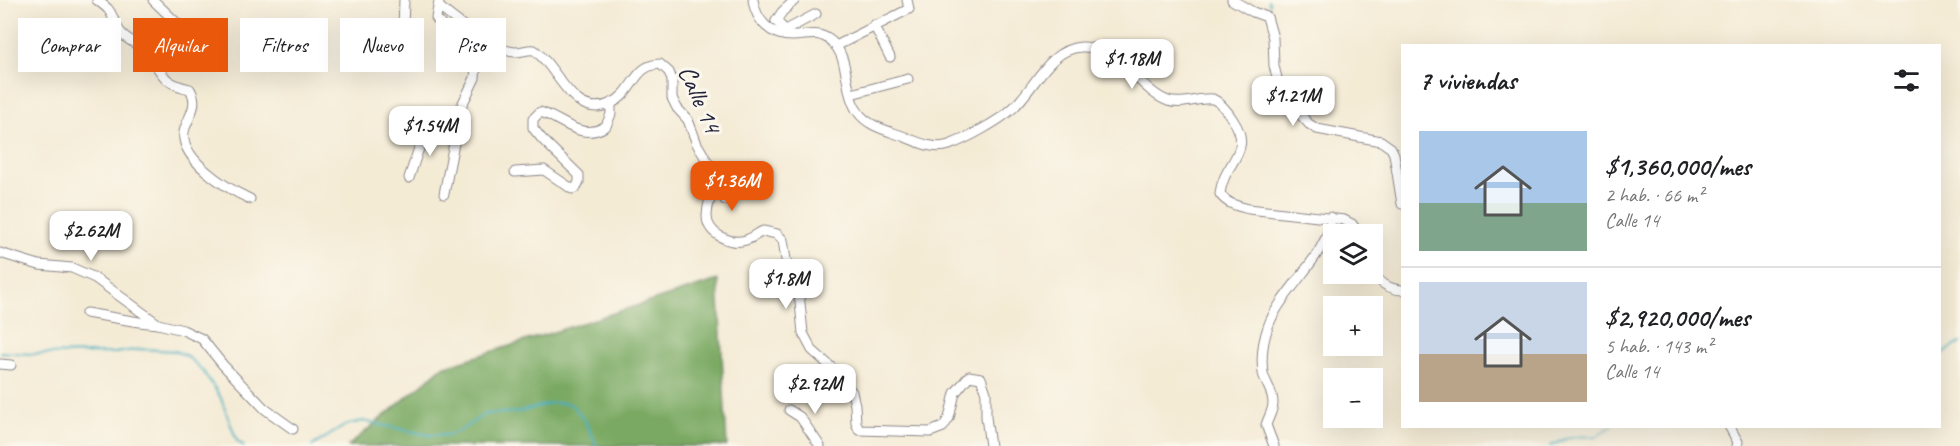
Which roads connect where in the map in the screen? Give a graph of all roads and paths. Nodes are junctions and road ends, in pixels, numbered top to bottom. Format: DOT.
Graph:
graph roads {
  1 [pos="97,0"];
  2 [pos="153,0"];
  3 [pos="404,0"];
  4 [pos="753,0"];
  5 [pos="795,0"];
  6 [pos="1232,0"];
  7 [pos="439,3"];
  8 [pos="908,4"];
  9 [pos="816,14"];
  10 [pos="172,18"];
  11 [pos="403,18"];
  12 [pos="874,25"];
  13 [pos="781,33"];
  14 [pos="836,46"];
  15 [pos="890,57"];
  16 [pos="908,79"];
  17 [pos="851,94"];
  18 [pos="611,103"];
  19 [pos="454,143"];
  20 [pos="713,170"];
  21 [pos="733,171"];
  22 [pos="515,172"];
  23 [pos="409,178"];
  24 [pos="444,194"];
  25 [pos="1401,198"];
  26 [pos="250,199"];
  27 [pos="1331,217"];
  28 [pos="1352,224"];
  29 [pos="0,253"];
  30 [pos="1383,284"];
  31 [pos="1401,290"];
  32 [pos="86,313"];
  33 [pos="158,324"];
  34 [pos="0,364"];
  35 [pos="11,365"];
  36 [pos="789,410"];
  37 [pos="1730,428"];
  38 [pos="293,429"];
  39 [pos="820,446"];
  40 [pos="990,446"];
  41 [pos="1274,446"];
  42 [pos="1737,446"];
  1 -- 26 [label="street"];
  2 -- 10 [label="street"];
  3 -- 11 [label="street"];
  4 -- 13 [label="street"];
  5 -- 13 [label="street"];
  6 -- 25 [label="street"];
  7 -- 18 [label="street"];
  7 -- 19 [label="street"];
  8 -- 12 [label="street"];
  9 -- 13 [label="street"];
  12 -- 14 [label="street"];
  12 -- 15 [label="street"];
  13 -- 14 [label="street"];
  14 -- 17 [label="street"];
  16 -- 17 [label="street"];
  17 -- 27 [label="street"];
  18 -- 20 [label="street, Calle 14"];
  18 -- 22 [label="street"];
  19 -- 23 [label="street"];
  19 -- 24 [label="street"];
  20 -- 21 [label="street"];
  20 -- 40 [label="street, Calle 14"];
  27 -- 28 [label="street"];
  27 -- 41 [label="street"];
  29 -- 33 [label="street"];
  30 -- 31 [label="street"];
  32 -- 33 [label="street"];
  33 -- 38 [label="street"];
  34 -- 35 [label="street"];
  36 -- 39 [label="street"];
  37 -- 42 [label="street"];
}
